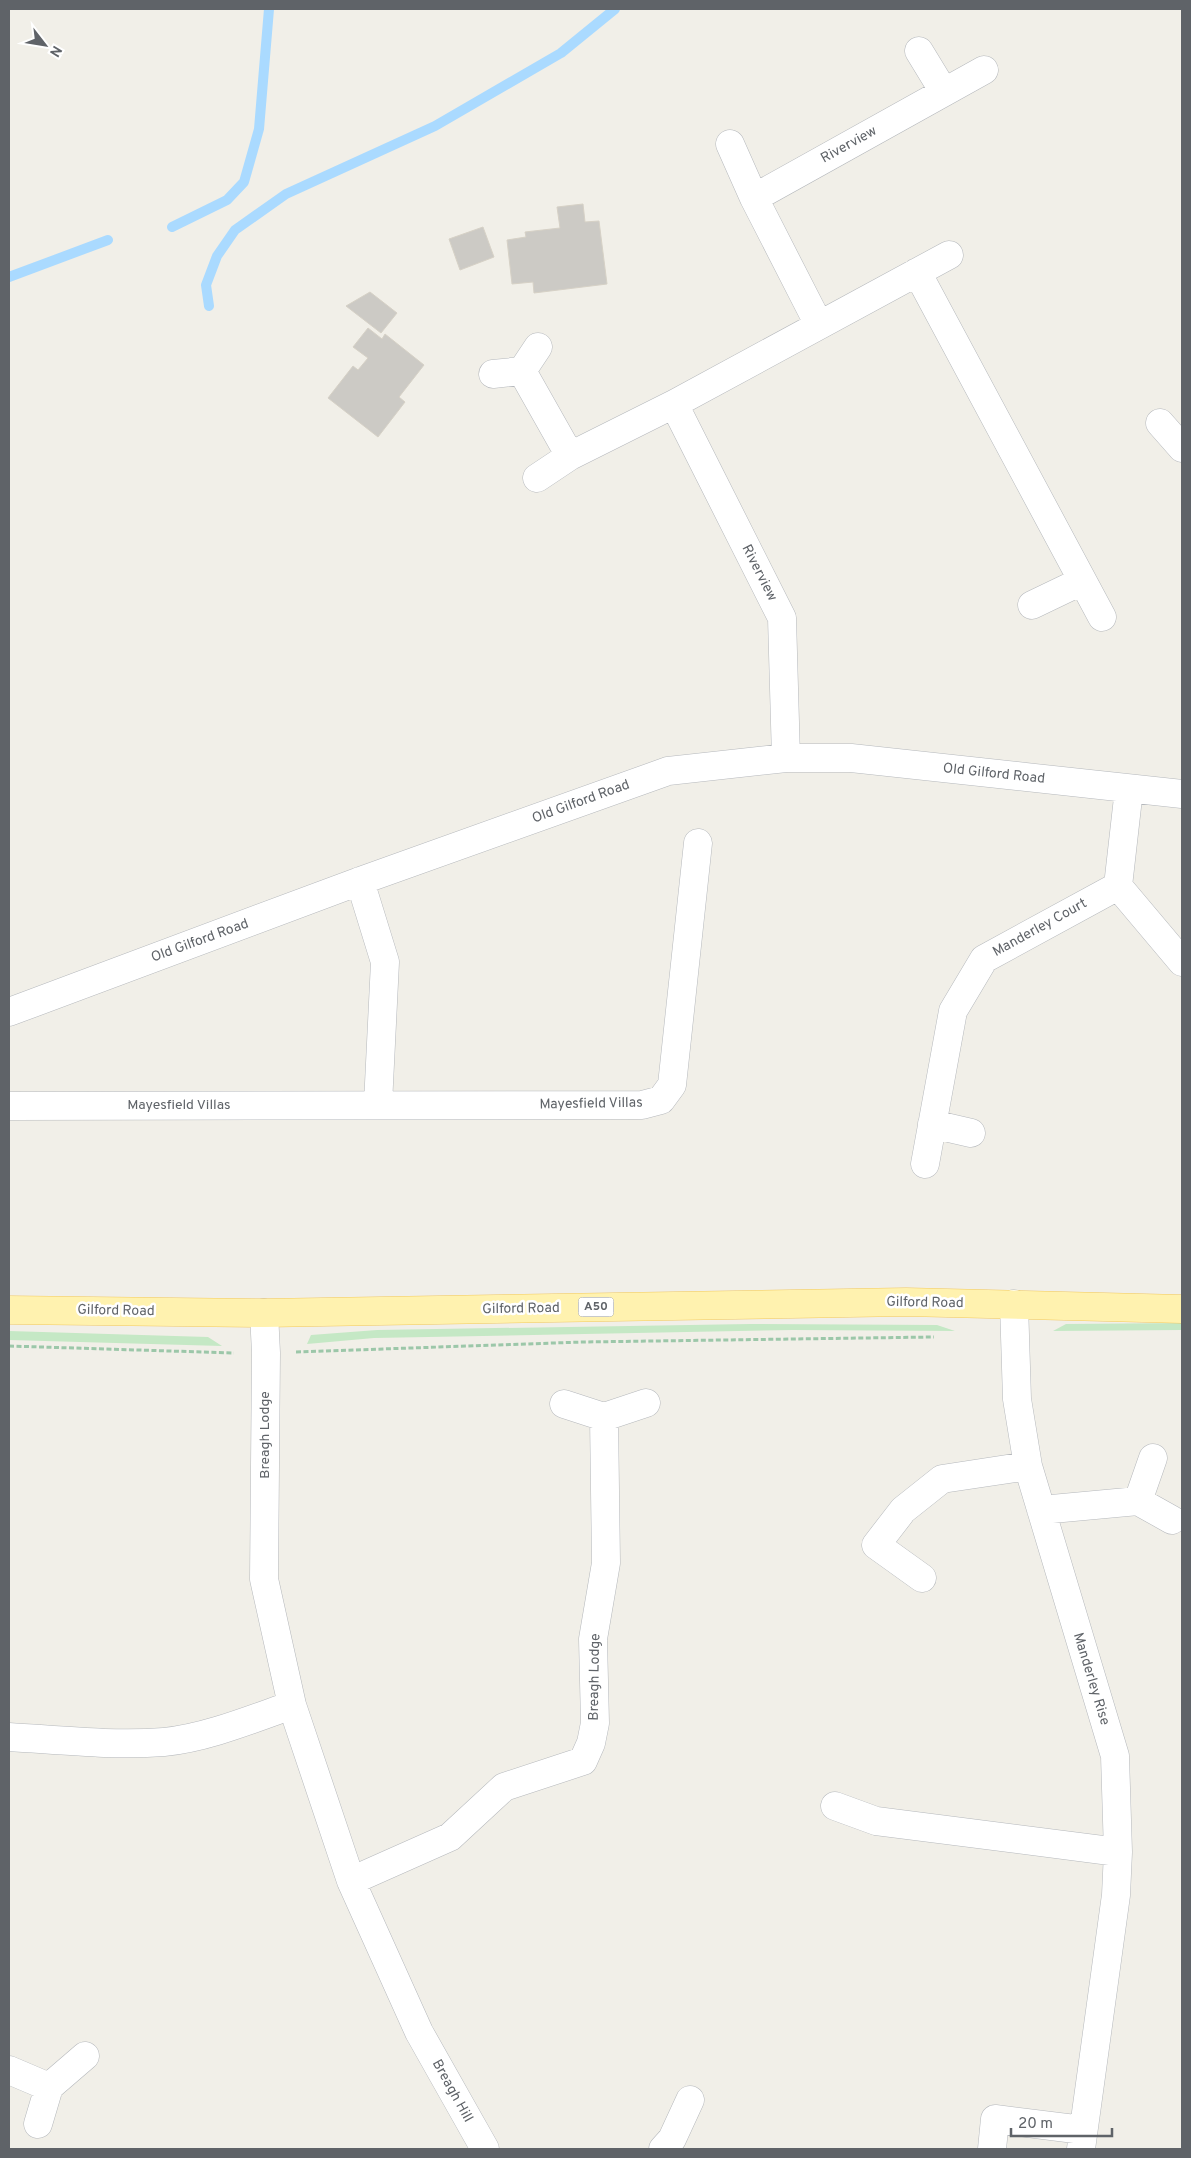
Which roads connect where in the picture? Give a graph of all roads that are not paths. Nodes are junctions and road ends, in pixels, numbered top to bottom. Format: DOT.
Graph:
graph roads {
  1 [pos="919,51"];
  2 [pos="984,70"];
  3 [pos="944,92"];
  4 [pos="730,144"];
  5 [pos="754,198"];
  6 [pos="949,255"];
  7 [pos="918,272"];
  8 [pos="819,325"];
  9 [pos="538,347"];
  10 [pos="522,371"];
  11 [pos="494,374"];
  12 [pos="674,404"];
  13 [pos="1160,423"];
  14 [pos="1182,448"];
  15 [pos="570,456"];
  16 [pos="537,478"];
  17 [pos="1082,581"];
  18 [pos="1032,605"];
  19 [pos="1102,617"];
  20 [pos="786,758"];
  21 [pos="1129,789"];
  22 [pos="1182,794"];
  23 [pos="698,843"];
  24 [pos="360,881"];
  25 [pos="1118,886"];
  26 [pos="1182,962"];
  27 [pos="9,1012"];
  28 [pos="378,1104"];
  29 [pos="9,1106"];
  30 [pos="932,1124"];
  31 [pos="971,1133"];
  32 [pos="925,1164"];
  33 [pos="1014,1304"];
  34 [pos="1182,1309"];
  35 [pos="9,1310"];
  36 [pos="264,1313"];
  37 [pos="646,1403"];
  38 [pos="564,1404"];
  39 [pos="604,1417"];
  40 [pos="1153,1458"];
  41 [pos="1028,1466"];
  42 [pos="1138,1501"];
  43 [pos="1041,1510"];
  44 [pos="1172,1520"];
  45 [pos="922,1578"];
  46 [pos="292,1704"];
  47 [pos="9,1737"];
  48 [pos="835,1806"];
  49 [pos="1118,1852"];
  50 [pos="351,1881"];
  51 [pos="419,2032"];
  52 [pos="85,2056"];
  53 [pos="9,2070"];
  54 [pos="49,2087"];
  55 [pos="690,2100"];
  56 [pos="38,2124"];
  57 [pos="1082,2139"];
  58 [pos="485,2149"];
  59 [pos="663,2149"];
  60 [pos="992,2149"];
  1 -- 3 [label="street"];
  2 -- 3 [label="street, Riverview"];
  3 -- 5 [label="street, Riverview"];
  4 -- 5 [label="street"];
  5 -- 8 [label="street"];
  6 -- 7 [label="street"];
  7 -- 8 [label="street"];
  7 -- 17 [label="street"];
  8 -- 12 [label="street"];
  9 -- 10 [label="street"];
  10 -- 11 [label="street"];
  10 -- 15 [label="street"];
  12 -- 15 [label="street"];
  12 -- 20 [label="street, Riverview"];
  13 -- 14 [label="street"];
  15 -- 16 [label="street"];
  17 -- 18 [label="street"];
  17 -- 19 [label="street"];
  20 -- 21 [label="street, Old Gilford Road"];
  20 -- 24 [label="street, Old Gilford Road"];
  21 -- 22 [label="street, Old Gilford Road"];
  21 -- 25 [label="street"];
  23 -- 28 [label="street, Mayesfield Villas"];
  24 -- 27 [label="street, Old Gilford Road"];
  24 -- 28 [label="street"];
  25 -- 26 [label="street"];
  25 -- 30 [label="street, Manderley Court"];
  28 -- 29 [label="street, Mayesfield Villas"];
  30 -- 31 [label="street"];
  30 -- 32 [label="street, Manderley Court"];
  33 -- 34 [label="main road, Gilford Road / A50"];
  33 -- 36 [label="main road, Gilford Road / A50"];
  33 -- 41 [label="street, Manderley Rise"];
  35 -- 36 [label="main road, Gilford Road / A50"];
  36 -- 46 [label="street, Breagh Lodge"];
  37 -- 39 [label="street"];
  38 -- 39 [label="street"];
  39 -- 50 [label="street, Breagh Lodge"];
  40 -- 42 [label="street"];
  41 -- 43 [label="street, Manderley Rise"];
  41 -- 45 [label="street"];
  42 -- 43 [label="street"];
  42 -- 44 [label="street"];
  43 -- 49 [label="street, Manderley Rise"];
  46 -- 47 [label="street"];
  46 -- 50 [label="street, Breagh Lodge"];
  48 -- 49 [label="street"];
  49 -- 57 [label="street, Manderley Rise"];
  50 -- 51 [label="street, Breagh Lodge"];
  51 -- 58 [label="street, Breagh Hill"];
  52 -- 54 [label="street"];
  53 -- 54 [label="street"];
  54 -- 56 [label="street"];
  55 -- 59 [label="street"];
  57 -- 60 [label="street"];
}
